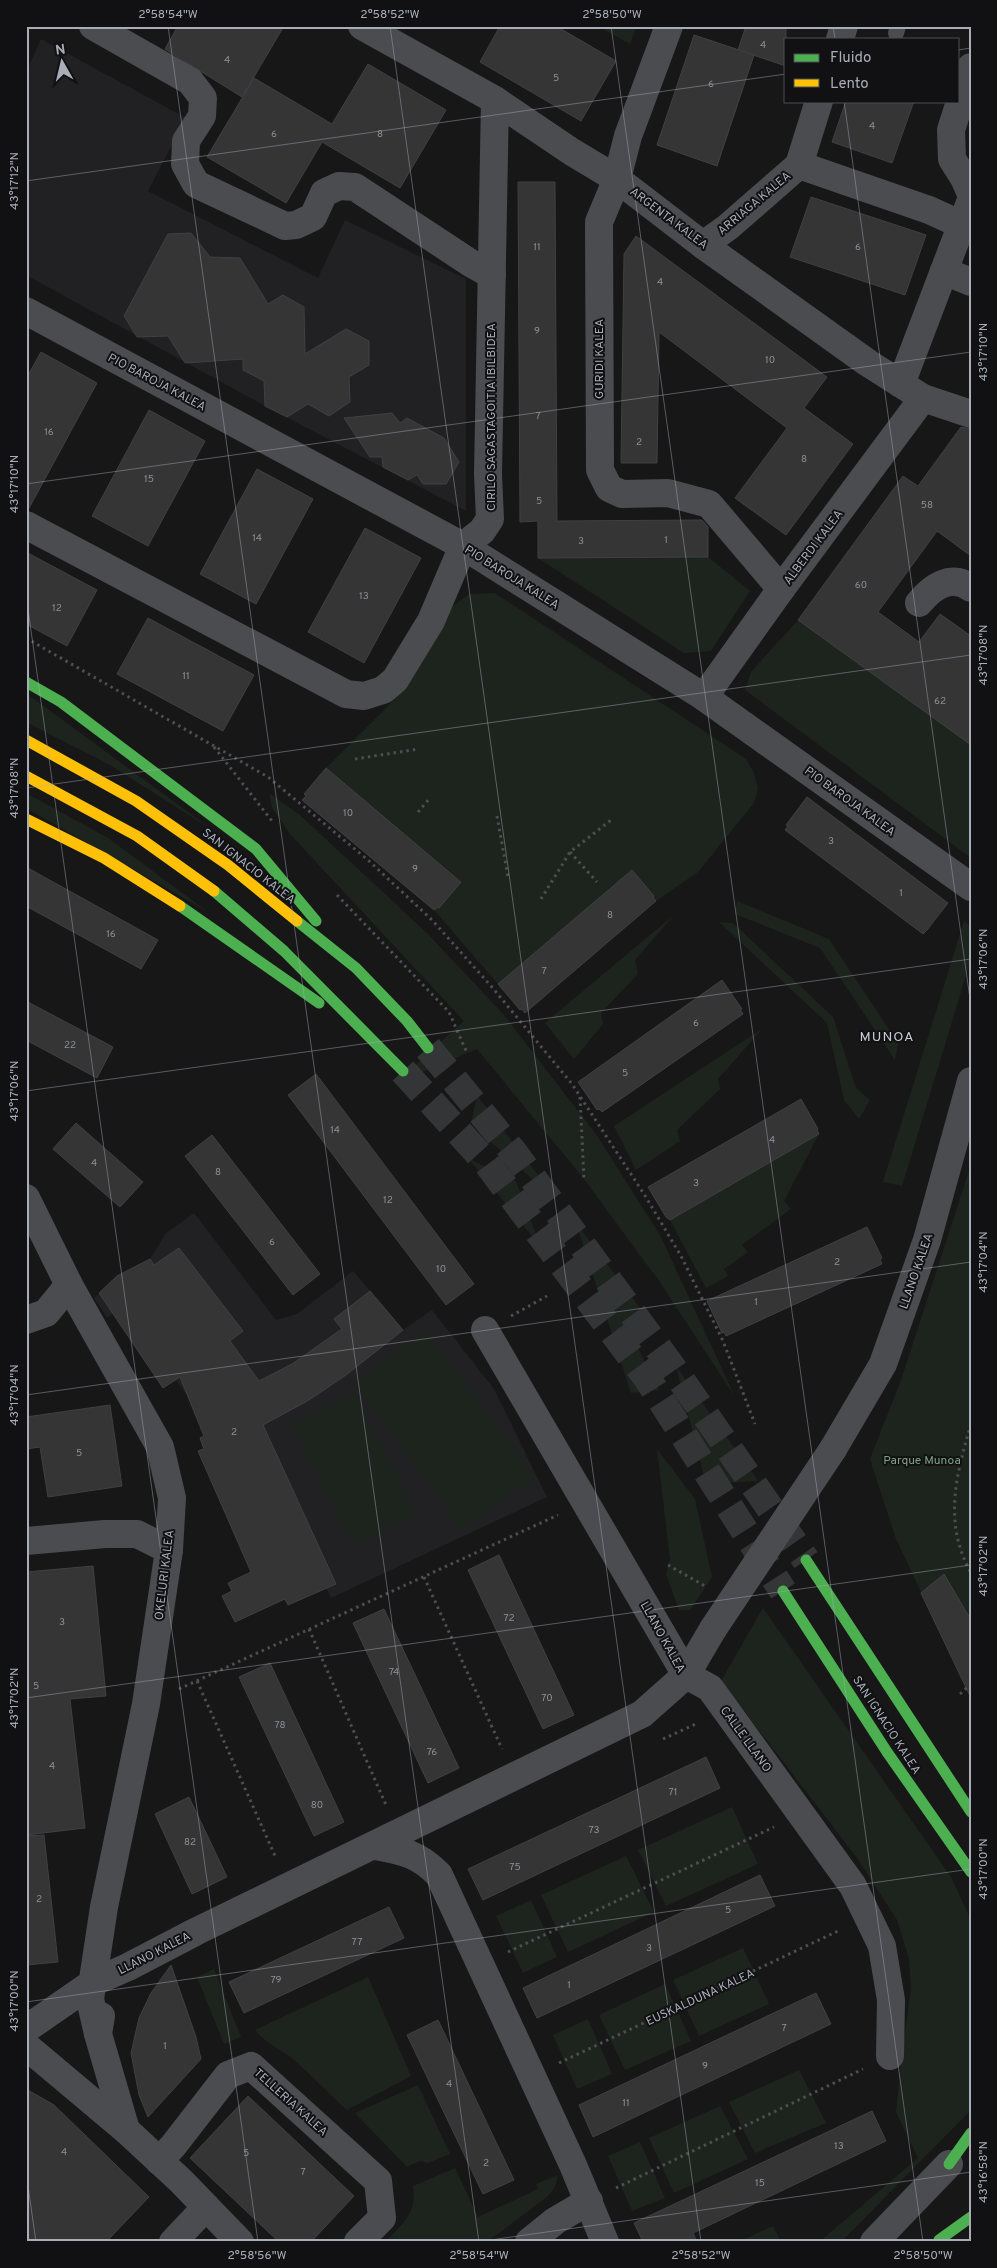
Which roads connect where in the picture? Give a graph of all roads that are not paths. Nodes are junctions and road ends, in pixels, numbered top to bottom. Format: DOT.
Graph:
graph roads {
  1 [pos="93,26"];
  2 [pos="362,26"];
  3 [pos="669,26"];
  4 [pos="844,26"];
  5 [pos="840,38"];
  6 [pos="971,67"];
  7 [pos="495,100"];
  8 [pos="820,102"];
  9 [pos="960,102"];
  10 [pos="960,102"];
  11 [pos="628,136"];
  12 [pos="572,152"];
  13 [pos="799,164"];
  14 [pos="617,179"];
  15 [pos="971,194"];
  16 [pos="966,212"];
  17 [pos="703,245"];
  18 [pos="944,271"];
  19 [pos="492,275"];
  20 [pos="971,282"];
  21 [pos="26,311"];
  22 [pos="912,391"];
  23 [pos="971,414"];
  24 [pos="26,525"];
  25 [pos="463,546"];
  26 [pos="971,588"];
  27 [pos="781,589"];
  28 [pos="919,603"];
  29 [pos="26,682"];
  30 [pos="704,697"];
  31 [pos="26,740"];
  32 [pos="26,776"];
  33 [pos="26,819"];
  34 [pos="971,887"];
  35 [pos="356,968"];
  36 [pos="378,1045"];
  37 [pos="428,1048"];
  38 [pos="403,1070"];
  39 [pos="971,1080"];
  40 [pos="26,1198"];
  41 [pos="69,1285"];
  42 [pos="26,1320"];
  43 [pos="485,1330"];
  44 [pos="26,1541"];
  45 [pos="169,1550"];
  46 [pos="806,1560"];
  47 [pos="783,1591"];
  48 [pos="686,1675"];
  49 [pos="971,1812"];
  50 [pos="375,1846"];
  51 [pos="971,1872"];
  52 [pos="128,1967"];
  53 [pos="94,1982"];
  54 [pos="26,2029"];
  55 [pos="98,2034"];
  56 [pos="26,2046"];
  57 [pos="890,2056"];
  58 [pos="126,2130"];
  59 [pos="971,2133"];
  60 [pos="159,2161"];
  61 [pos="949,2164"];
  62 [pos="589,2201"];
  63 [pos="206,2207"];
  64 [pos="971,2217"];
  65 [pos="971,2227"];
  66 [pos="939,2241"];
  67 [pos="174,2242"];
  68 [pos="240,2242"];
  69 [pos="358,2242"];
  70 [pos="529,2242"];
  71 [pos="605,2242"];
  72 [pos="874,2242"];
  1 -- 19 [label="street"];
  2 -- 7 [label="street, ARGENTA KALEA"];
  3 -- 11 [label="street, GURIDI KALEA"];
  4 -- 5 [label="street"];
  6 -- 9 [label="street"];
  7 -- 12 [label="street, ARGENTA KALEA"];
  7 -- 19 [label="street, CIRILO SAGASTAGOITIA IBILBIDEA"];
  8 -- 13 [label="street, ARRIAGA KALEA"];
  10 -- 15 [label="street"];
  11 -- 12 [label="street"];
  11 -- 14 [label="street, GURIDI KALEA"];
  12 -- 14 [label="street, ARGENTA KALEA"];
  13 -- 16 [label="street, ALBERDI KALEA"];
  13 -- 17 [label="street, ARRIAGA KALEA"];
  14 -- 17 [label="street, ARGENTA KALEA"];
  14 -- 27 [label="street, GURIDI KALEA"];
  16 -- 18 [label="street, ALBERDI KALEA"];
  17 -- 22 [label="street, ARGENTA KALEA"];
  18 -- 20 [label="street"];
  18 -- 22 [label="street, ALBERDI KALEA"];
  19 -- 25 [label="street, CIRILO SAGASTAGOITIA IBILBIDEA"];
  21 -- 25 [label="street, PIO BAROJA KALEA"];
  22 -- 23 [label="street, ARGENTA KALEA"];
  22 -- 27 [label="street, ALBERDI KALEA"];
  24 -- 25 [label="street, CIRILO SAGASTAGOITIA IBILBIDEA"];
  25 -- 30 [label="street, PIO BAROJA KALEA"];
  26 -- 28 [label="street"];
  27 -- 30 [label="street, ALBERDI KALEA"];
  29 -- 35 [label="main road"];
  30 -- 34 [label="street, PIO BAROJA KALEA"];
  31 -- 35 [label="main road, SAN IGNACIO KALEA"];
  32 -- 36 [label="main road"];
  33 -- 36 [label="main road"];
  35 -- 37 [label="main road, SAN IGNACIO KALEA"];
  36 -- 38 [label="main road"];
  39 -- 48 [label="street, LLANO KALEA, bridge"];
  40 -- 41 [label="street, OKELURI KALEA"];
  41 -- 42 [label="street"];
  41 -- 45 [label="street, OKELURI KALEA"];
  43 -- 48 [label="street, LLANO KALEA"];
  44 -- 45 [label="street"];
  45 -- 53 [label="street, OKELURI KALEA"];
  46 -- 49 [label="main road, SAN IGNACIO KALEA"];
  47 -- 51 [label="main road, SAN IGNACIO KALEA"];
  48 -- 50 [label="street, LLANO KALEA"];
  48 -- 57 [label="street, CALLE LLANO"];
  50 -- 52 [label="street, LLANO KALEA"];
  50 -- 62 [label="street"];
  52 -- 53 [label="street, LLANO KALEA"];
  52 -- 55 [label="street"];
  53 -- 54 [label="street, LLANO KALEA"];
  53 -- 55 [label="street, OKELURI KALEA"];
  55 -- 58 [label="street"];
  56 -- 58 [label="street"];
  58 -- 60 [label="street"];
  59 -- 61 [label="main road"];
  60 -- 63 [label="street"];
  60 -- 69 [label="street, TELLERIA KALEA"];
  61 -- 72 [label="street"];
  62 -- 70 [label="street"];
  62 -- 71 [label="street"];
  63 -- 67 [label="street"];
  63 -- 68 [label="street"];
  64 -- 66 [label="main road"];
  65 -- 66 [label="main road"];
}
